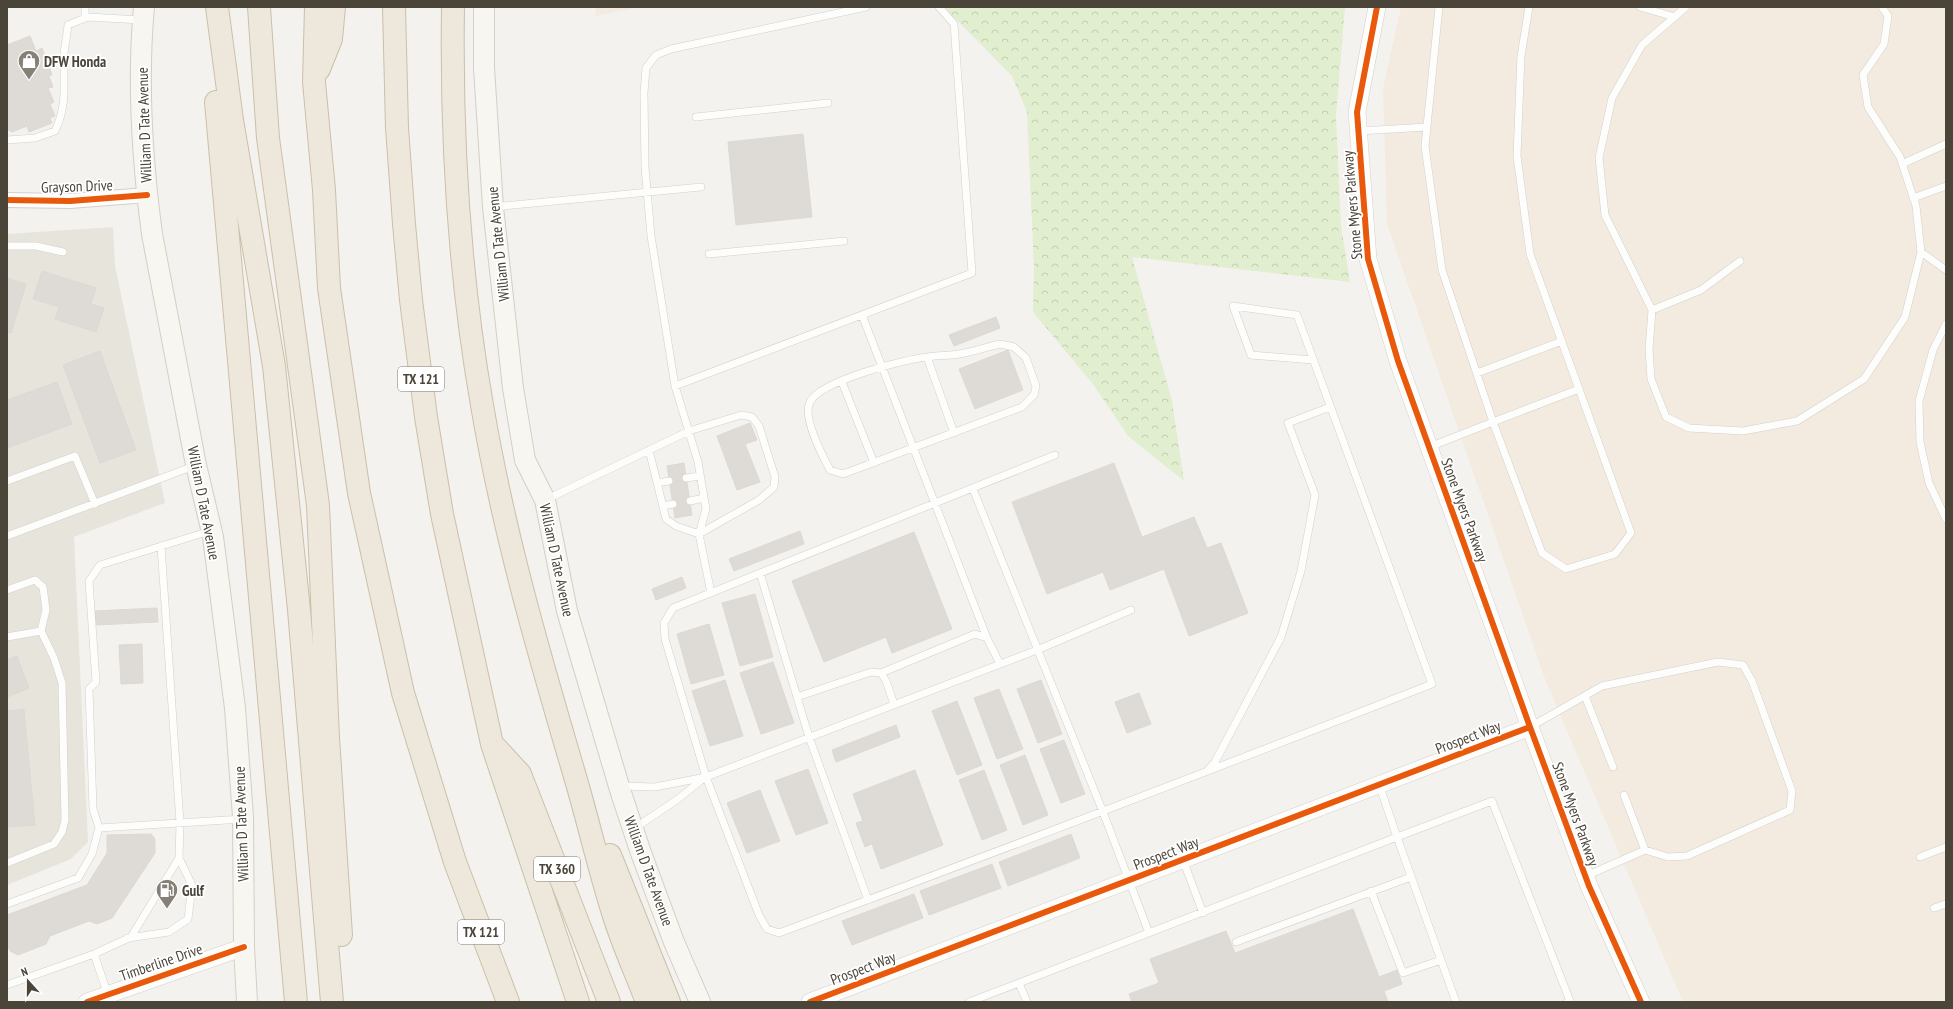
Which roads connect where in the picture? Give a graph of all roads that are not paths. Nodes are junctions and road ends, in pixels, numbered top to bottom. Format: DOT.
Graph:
graph roads {
  1 [pos="85,7"];
  2 [pos="206,7"];
  3 [pos="217,7"];
  4 [pos="259,7"];
  5 [pos="316,7"];
  6 [pos="334,7"];
  7 [pos="394,7"];
  8 [pos="453,7"];
  9 [pos="484,7"];
  10 [pos="866,7"];
  11 [pos="939,7"];
  12 [pos="1377,7"];
  13 [pos="1439,7"];
  14 [pos="1529,7"];
  15 [pos="1640,7"];
  16 [pos="1686,7"];
  17 [pos="1882,7"];
  18 [pos="144,14"];
  19 [pos="1675,17"];
  20 [pos="85,18"];
  21 [pos="314,82"];
  22 [pos="828,103"];
  23 [pos="696,117"];
  24 [pos="1427,128"];
  25 [pos="1358,131"];
  26 [pos="7,140"];
  27 [pos="1946,144"];
  28 [pos="1902,164"];
  29 [pos="1946,186"];
  30 [pos="701,187"];
  31 [pos="648,192"];
  32 [pos="147,195"];
  33 [pos="1914,198"];
  34 [pos="7,200"];
  35 [pos="493,206"];
  36 [pos="844,241"];
  37 [pos="7,246"];
  38 [pos="63,252"];
  39 [pos="1921,252"];
  40 [pos="709,254"];
  41 [pos="1740,261"];
  42 [pos="1946,270"];
  43 [pos="1652,310"];
  44 [pos="862,315"];
  45 [pos="1946,324"];
  46 [pos="1562,341"];
  47 [pos="927,357"];
  48 [pos="1313,360"];
  49 [pos="882,366"];
  50 [pos="1477,373"];
  51 [pos="842,382"];
  52 [pos="675,386"];
  53 [pos="1579,389"];
  54 [pos="1330,407"];
  55 [pos="1493,422"];
  56 [pos="689,431"];
  57 [pos="954,433"];
  58 [pos="1429,447"];
  59 [pos="914,448"];
  60 [pos="649,450"];
  61 [pos="1055,455"];
  62 [pos="874,463"];
  63 [pos="196,465"];
  64 [pos="700,476"];
  65 [pos="686,478"];
  66 [pos="669,481"];
  67 [pos="7,482"];
  68 [pos="657,483"];
  69 [pos="973,489"];
  70 [pos="704,498"];
  71 [pos="545,500"];
  72 [pos="690,501"];
  73 [pos="95,504"];
  74 [pos="673,504"];
  75 [pos="935,504"];
  76 [pos="663,506"];
  77 [pos="1946,519"];
  78 [pos="212,531"];
  79 [pos="699,534"];
  80 [pos="7,536"];
  81 [pos="161,546"];
  82 [pos="760,573"];
  83 [pos="7,590"];
  84 [pos="711,593"];
  85 [pos="1131,610"];
  86 [pos="40,631"];
  87 [pos="7,637"];
  88 [pos="987,638"];
  89 [pos="1037,650"];
  90 [pos="1000,664"];
  91 [pos="881,673"];
  92 [pos="1585,696"];
  93 [pos="797,697"];
  94 [pos="894,704"];
  95 [pos="1530,728"];
  96 [pos="809,737"];
  97 [pos="492,744"];
  98 [pos="1613,767"];
  99 [pos="1206,772"];
  100 [pos="706,777"];
  101 [pos="1379,784"];
  102 [pos="619,786"];
  103 [pos="1624,795"];
  104 [pos="1103,812"];
  105 [pos="587,818"];
  106 [pos="242,819"];
  107 [pos="180,823"];
  108 [pos="100,828"];
  109 [pos="633,829"];
  110 [pos="1397,837"];
  111 [pos="1946,847"];
  112 [pos="1645,850"];
  113 [pos="1920,857"];
  114 [pos="179,858"];
  115 [pos="1183,860"];
  116 [pos="7,863"];
  117 [pos="1586,876"];
  118 [pos="1410,877"];
  119 [pos="1129,880"];
  120 [pos="1371,891"];
  121 [pos="868,900"];
  122 [pos="7,904"];
  123 [pos="1946,904"];
  124 [pos="1934,908"];
  125 [pos="1203,913"];
  126 [pos="1149,933"];
  127 [pos="128,938"];
  128 [pos="1236,942"];
  129 [pos="244,947"];
  130 [pos="94,954"];
  131 [pos="1440,960"];
  132 [pos="1019,982"];
  133 [pos="7,985"];
  134 [pos="108,995"];
  135 [pos="87,1002"];
  136 [pos="247,1002"];
  137 [pos="296,1002"];
  138 [pos="332,1002"];
  139 [pos="345,1002"];
  140 [pos="508,1002"];
  141 [pos="578,1002"];
  142 [pos="609,1002"];
  143 [pos="647,1002"];
  144 [pos="669,1002"];
  145 [pos="700,1002"];
  146 [pos="810,1002"];
  147 [pos="969,1002"];
  148 [pos="1026,1002"];
  149 [pos="1456,1002"];
  150 [pos="1567,1002"];
  151 [pos="1641,1002"];
  1 -- 20 [label="lane"];
  2 -- 137 [label="highway"];
  3 -- 138 [label="highway"];
  4 -- 139 [label="highway"];
  5 -- 21 [label="highway, TX 121"];
  6 -- 21 [label="highway"];
  7 -- 97 [label="highway, TX 121"];
  8 -- 105 [label="highway"];
  9 -- 35 [label="main road, William D Tate Avenue"];
  10 -- 31 [label="lane"];
  11 -- 44 [label="lane"];
  12 -- 25 [label="street, Stone Myers Parkway"];
  13 -- 24 [label="lane"];
  14 -- 46 [label="lane"];
  15 -- 19 [label="lane"];
  16 -- 19 [label="lane"];
  17 -- 28 [label="lane"];
  18 -- 20 [label="lane"];
  18 -- 32 [label="main road, William D Tate Avenue"];
  19 -- 43 [label="lane"];
  20 -- 26 [label="lane"];
  21 -- 140 [label="highway, TX 121"];
  22 -- 23 [label="lane"];
  24 -- 25 [label="lane"];
  24 -- 50 [label="lane"];
  25 -- 58 [label="street, Stone Myers Parkway"];
  27 -- 28 [label="lane"];
  28 -- 33 [label="lane"];
  29 -- 33 [label="lane"];
  30 -- 31 [label="lane"];
  31 -- 35 [label="lane"];
  31 -- 52 [label="lane"];
  32 -- 34 [label="street, Grayson Drive"];
  32 -- 63 [label="main road, William D Tate Avenue"];
  33 -- 39 [label="lane"];
  35 -- 71 [label="main road, William D Tate Avenue"];
  36 -- 40 [label="lane"];
  37 -- 38 [label="lane"];
  39 -- 42 [label="lane"];
  39 -- 43 [label="lane"];
  41 -- 43 [label="lane"];
  44 -- 49 [label="lane"];
  44 -- 52 [label="lane"];
  45 -- 77 [label="lane"];
  46 -- 50 [label="lane"];
  46 -- 53 [label="lane"];
  47 -- 49 [label="lane"];
  47 -- 57 [label="lane"];
  47 -- 57 [label="lane"];
  48 -- 48 [label="lane"];
  48 -- 54 [label="lane"];
  49 -- 51 [label="lane"];
  49 -- 59 [label="lane"];
  50 -- 55 [label="lane"];
  51 -- 62 [label="lane"];
  51 -- 62 [label="lane"];
  52 -- 56 [label="lane"];
  53 -- 55 [label="lane"];
  53 -- 55 [label="lane"];
  54 -- 99 [label="lane"];
  54 -- 99 [label="lane"];
  55 -- 58 [label="lane"];
  56 -- 60 [label="lane"];
  56 -- 64 [label="lane"];
  56 -- 79 [label="lane"];
  57 -- 59 [label="lane"];
  58 -- 95 [label="street, Stone Myers Parkway"];
  59 -- 62 [label="lane"];
  59 -- 75 [label="lane"];
  60 -- 68 [label="lane"];
  60 -- 71 [label="lane"];
  61 -- 69 [label="lane"];
  63 -- 73 [label="lane"];
  63 -- 78 [label="main road, William D Tate Avenue"];
  64 -- 65 [label="lane"];
  64 -- 70 [label="lane"];
  66 -- 68 [label="lane"];
  67 -- 73 [label="lane"];
  68 -- 76 [label="lane"];
  69 -- 75 [label="lane"];
  69 -- 89 [label="lane"];
  70 -- 72 [label="lane"];
  70 -- 79 [label="lane"];
  71 -- 102 [label="main road, William D Tate Avenue"];
  73 -- 80 [label="lane"];
  74 -- 76 [label="lane"];
  75 -- 82 [label="lane"];
  75 -- 88 [label="lane"];
  76 -- 79 [label="lane"];
  78 -- 81 [label="lane"];
  78 -- 106 [label="main road, William D Tate Avenue"];
  79 -- 84 [label="lane"];
  81 -- 107 [label="lane"];
  81 -- 108 [label="lane"];
  82 -- 84 [label="lane"];
  82 -- 93 [label="lane"];
  83 -- 86 [label="lane"];
  84 -- 100 [label="lane"];
  85 -- 89 [label="lane"];
  86 -- 87 [label="lane"];
  86 -- 116 [label="lane"];
  88 -- 90 [label="lane"];
  88 -- 91 [label="lane"];
  89 -- 90 [label="lane"];
  89 -- 104 [label="lane"];
  90 -- 94 [label="lane"];
  91 -- 93 [label="lane"];
  91 -- 94 [label="lane"];
  92 -- 95 [label="lane"];
  92 -- 98 [label="lane"];
  92 -- 112 [label="lane"];
  93 -- 96 [label="lane"];
  94 -- 96 [label="lane"];
  95 -- 101 [label="street, Prospect Way"];
  95 -- 117 [label="street, Stone Myers Parkway"];
  96 -- 100 [label="lane"];
  96 -- 121 [label="lane"];
  97 -- 141 [label="highway, TX 121"];
  97 -- 142 [label="highway, TX 360"];
  99 -- 104 [label="lane"];
  100 -- 102 [label="lane"];
  100 -- 109 [label="lane"];
  100 -- 121 [label="lane"];
  101 -- 110 [label="lane"];
  101 -- 115 [label="street, Prospect Way"];
  102 -- 109 [label="main road, William D Tate Avenue"];
  103 -- 112 [label="lane"];
  104 -- 119 [label="lane"];
  104 -- 121 [label="lane"];
  105 -- 143 [label="highway"];
  105 -- 144 [label="highway"];
  106 -- 107 [label="lane"];
  106 -- 129 [label="main road, William D Tate Avenue"];
  107 -- 108 [label="lane"];
  107 -- 114 [label="lane"];
  108 -- 122 [label="lane"];
  109 -- 145 [label="main road, William D Tate Avenue"];
  110 -- 118 [label="lane"];
  110 -- 125 [label="lane"];
  110 -- 150 [label="lane"];
  111 -- 113 [label="lane"];
  112 -- 117 [label="lane"];
  114 -- 127 [label="lane"];
  114 -- 127 [label="lane"];
  115 -- 119 [label="street, Prospect Way"];
  115 -- 125 [label="lane"];
  117 -- 151 [label="street, Stone Myers Parkway"];
  118 -- 120 [label="lane"];
  118 -- 131 [label="lane"];
  119 -- 126 [label="lane"];
  119 -- 146 [label="street, Prospect Way"];
  120 -- 128 [label="lane"];
  120 -- 131 [label="lane"];
  123 -- 124 [label="lane"];
  125 -- 126 [label="lane"];
  126 -- 132 [label="lane"];
  127 -- 130 [label="lane"];
  129 -- 134 [label="street, Timberline Drive"];
  129 -- 136 [label="main road, William D Tate Avenue"];
  130 -- 133 [label="lane"];
  130 -- 134 [label="lane"];
  131 -- 149 [label="lane"];
  132 -- 147 [label="lane"];
  132 -- 148 [label="lane"];
  134 -- 135 [label="street, Timberline Drive"];
}
